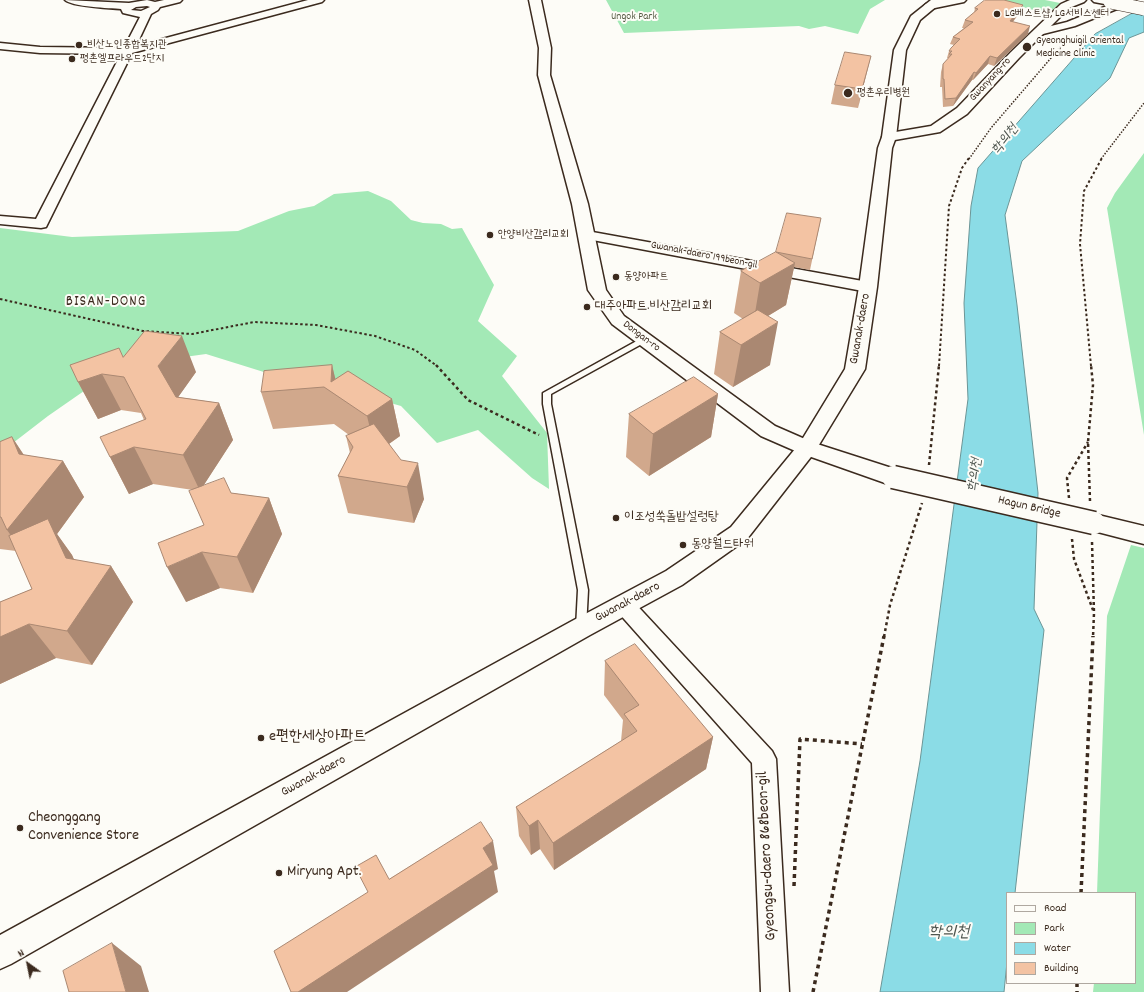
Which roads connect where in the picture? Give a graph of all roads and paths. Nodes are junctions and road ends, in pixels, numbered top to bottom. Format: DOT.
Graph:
graph roads {
  1 [pos="70,0"];
  2 [pos="178,0"];
  3 [pos="319,0"];
  4 [pos="535,0"];
  5 [pos="960,0"];
  6 [pos="1080,0"];
  7 [pos="1098,0"];
  8 [pos="1131,0"];
  9 [pos="934,3"];
  10 [pos="155,5"];
  11 [pos="128,6"];
  12 [pos="1144,9"];
  13 [pos="147,12"];
  14 [pos="1039,32"];
  15 [pos="0,46"];
  16 [pos="128,51"];
  17 [pos="1144,103"];
  18 [pos="889,137"];
  19 [pos="0,220"];
  20 [pos="587,235"];
  21 [pos="868,287"];
  22 [pos="0,299"];
  23 [pos="645,340"];
  24 [pos="554,441"];
  25 [pos="807,448"];
  26 [pos="893,477"];
  27 [pos="1092,522"];
  28 [pos="1144,534"];
  29 [pos="624,605"];
  30 [pos="582,628"];
  31 [pos="862,744"];
  32 [pos="794,889"];
  33 [pos="1081,892"];
  34 [pos="0,953"];
  35 [pos="775,992"];
  1 -- 11 [label="street"];
  2 -- 10 [label="street"];
  3 -- 16 [label="street"];
  4 -- 20 [label="street, Dongan-ro"];
  5 -- 9 [label="street"];
  6 -- 14 [label="street, Gwanyang-ro"];
  7 -- 12 [label="street, bridge"];
  8 -- 14 [label="street"];
  9 -- 18 [label="street, Gwanak-daero"];
  10 -- 11 [label="street"];
  10 -- 13 [label="street"];
  11 -- 13 [label="street"];
  13 -- 16 [label="street"];
  14 -- 18 [label="street, Gwanyang-ro"];
  15 -- 16 [label="street"];
  16 -- 19 [label="street"];
  17 -- 27 [label="path"];
  18 -- 21 [label="street, Gwanak-daero"];
  20 -- 21 [label="street, Gwanak-daero 199beon-gil"];
  20 -- 23 [label="street, Dongan-ro"];
  21 -- 25 [label="street, Gwanak-daero"];
  22 -- 24 [label="path"];
  23 -- 24 [label="lane"];
  23 -- 25 [label="street, Dongan-ro"];
  24 -- 30 [label="lane"];
  25 -- 26 [label="street, Dongan-ro"];
  25 -- 29 [label="street, Gwanak-daero"];
  26 -- 27 [label="street, Hagun Bridge, bridge"];
  27 -- 28 [label="street"];
  27 -- 33 [label="path"];
  29 -- 30 [label="street, Gwanak-daero"];
  29 -- 35 [label="street, Gyeongsu-daero 868beon-gil"];
  30 -- 34 [label="street, Gwanak-daero"];
  31 -- 32 [label="path"];
}
